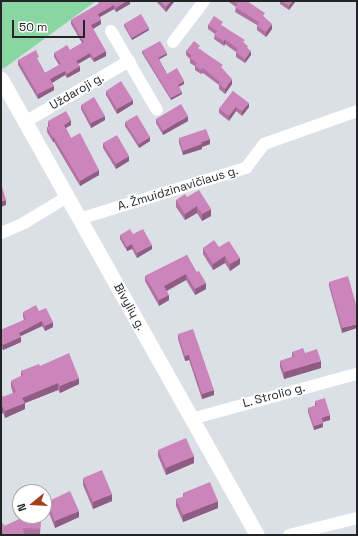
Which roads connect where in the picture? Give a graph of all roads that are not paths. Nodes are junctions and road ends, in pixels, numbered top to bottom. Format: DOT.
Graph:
graph roads {
  1 [pos="204,1"];
  2 [pos="111,31"];
  3 [pos="173,42"];
  4 [pos="129,61"];
  5 [pos="1,79"];
  6 [pos="157,110"];
  7 [pos="357,111"];
  8 [pos="25,122"];
  9 [pos="67,197"];
  10 [pos="79,219"];
  11 [pos="1,233"];
  12 [pos="357,374"];
  13 [pos="191,419"];
  14 [pos="357,518"];
  15 [pos="257,535"];
  16 [pos="290,535"];
  1 -- 3 [label="street"];
  2 -- 4 [label="street"];
  4 -- 6 [label="street"];
  4 -- 8 [label="street, Uždaroji g."];
  5 -- 8 [label="street, Bivylių g."];
  7 -- 10 [label="street, A. Žmuidzinavičiaus g."];
  8 -- 9 [label="street, Bivylių g."];
  9 -- 10 [label="street, Bivylių g."];
  9 -- 11 [label="street"];
  10 -- 13 [label="street, Bivylių g."];
  12 -- 13 [label="street, L. Strolio g."];
  13 -- 15 [label="street, Bivylių g."];
  14 -- 16 [label="street"];
}
